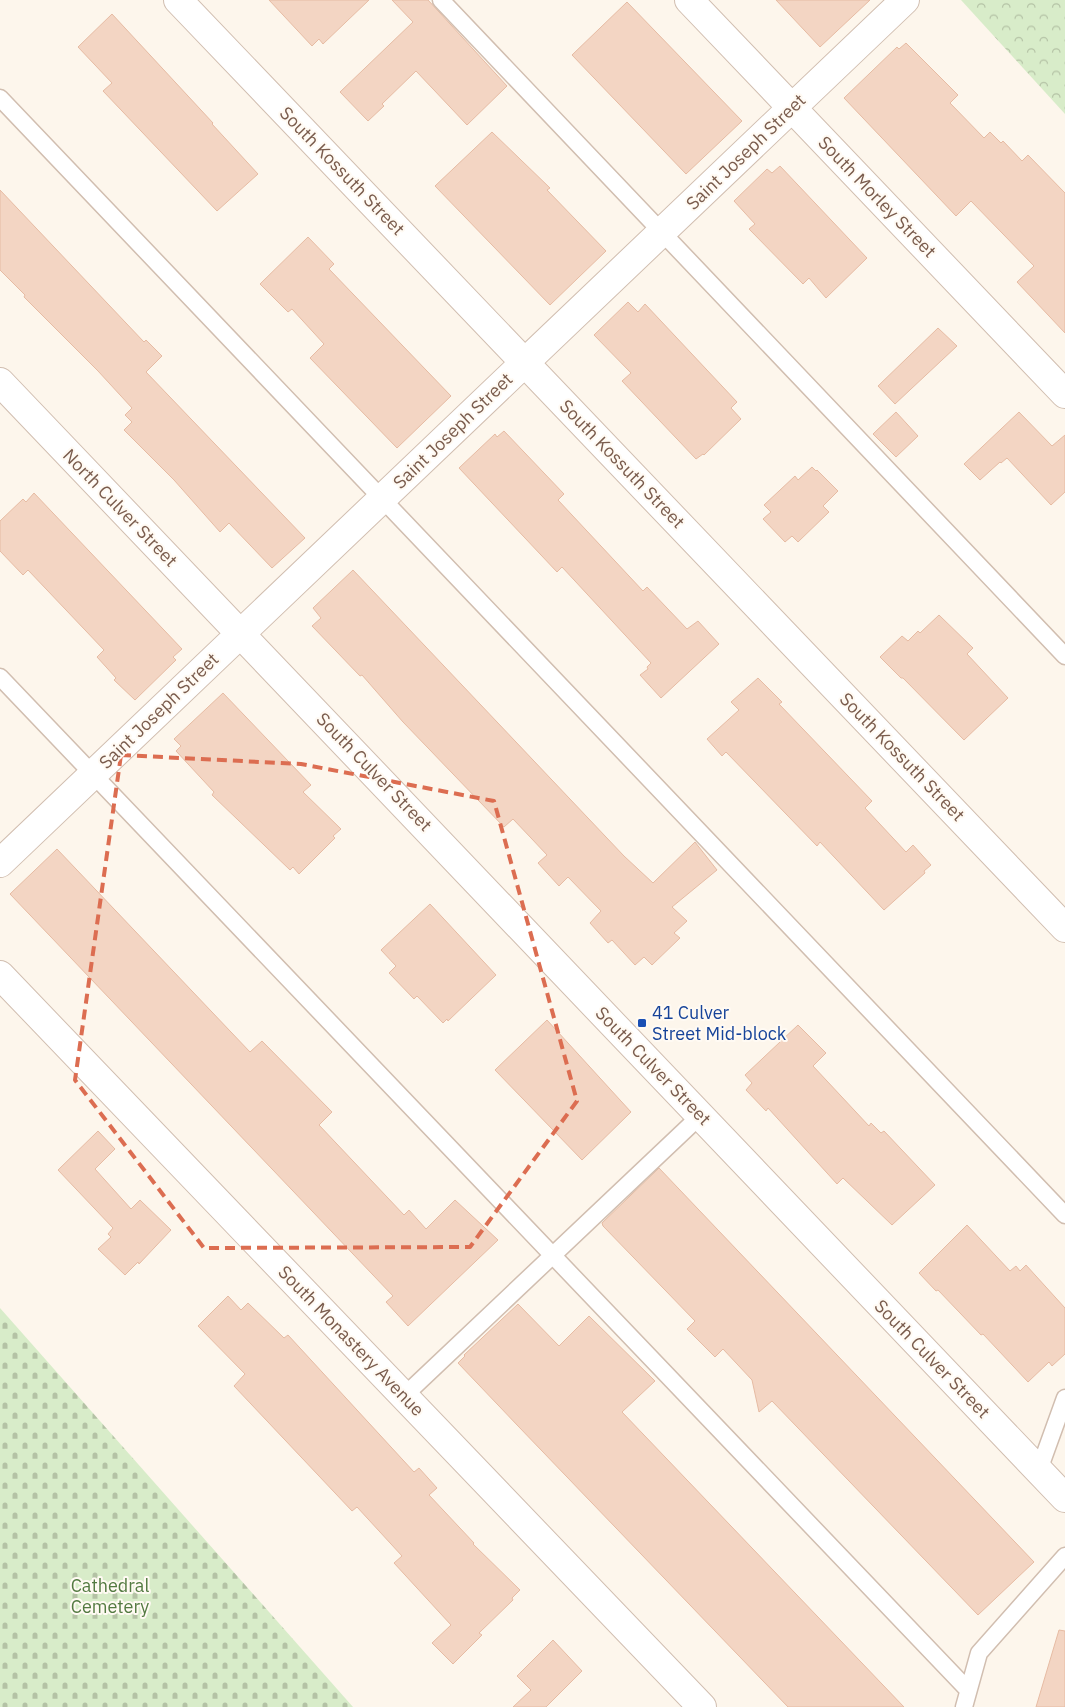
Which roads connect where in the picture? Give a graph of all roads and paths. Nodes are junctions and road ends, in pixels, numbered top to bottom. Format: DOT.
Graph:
graph roads {
  1 [pos="178,0"];
  2 [pos="441,0"];
  3 [pos="688,0"];
  4 [pos="905,0"];
  5 [pos="0,98"];
  6 [pos="792,108"];
  7 [pos="661,233"];
  8 [pos="525,362"];
  9 [pos="0,382"];
  10 [pos="1065,394"];
  11 [pos="382,498"];
  12 [pos="241,633"];
  13 [pos="1065,656"];
  14 [pos="0,677"];
  15 [pos="93,774"];
  16 [pos="0,863"];
  17 [pos="1065,928"];
  18 [pos="0,975"];
  19 [pos="701,1116"];
  20 [pos="1065,1215"];
  21 [pos="553,1255"];
  22 [pos="404,1396"];
  23 [pos="1065,1398"];
  24 [pos="1039,1470"];
  25 [pos="1065,1498"];
  26 [pos="1065,1556"];
  27 [pos="968,1690"];
  28 [pos="702,1707"];
  29 [pos="964,1707"];
  1 -- 8 [label="street, South Kossuth Street"];
  2 -- 7 [label="lane"];
  3 -- 6 [label="street, South Morley Street"];
  4 -- 6 [label="street, Saint Joseph Street"];
  5 -- 11 [label="lane"];
  6 -- 7 [label="street, Saint Joseph Street"];
  6 -- 10 [label="street, South Morley Street"];
  7 -- 8 [label="street, Saint Joseph Street"];
  7 -- 13 [label="lane"];
  8 -- 11 [label="street, Saint Joseph Street"];
  8 -- 17 [label="street, South Kossuth Street"];
  9 -- 12 [label="street, North Culver Street"];
  11 -- 12 [label="street, Saint Joseph Street"];
  11 -- 20 [label="lane"];
  12 -- 15 [label="street, Saint Joseph Street"];
  12 -- 19 [label="street, South Culver Street"];
  14 -- 15 [label="lane"];
  15 -- 16 [label="street, Saint Joseph Street"];
  15 -- 21 [label="lane"];
  18 -- 22 [label="street, South Monastery Avenue"];
  19 -- 21 [label="lane"];
  19 -- 24 [label="street, South Culver Street"];
  21 -- 22 [label="lane"];
  21 -- 27 [label="lane"];
  22 -- 28 [label="street, South Monastery Avenue"];
  23 -- 24 [label="lane"];
  24 -- 25 [label="street, South Culver Street"];
  26 -- 27 [label="lane"];
  27 -- 29 [label="lane"];
}
